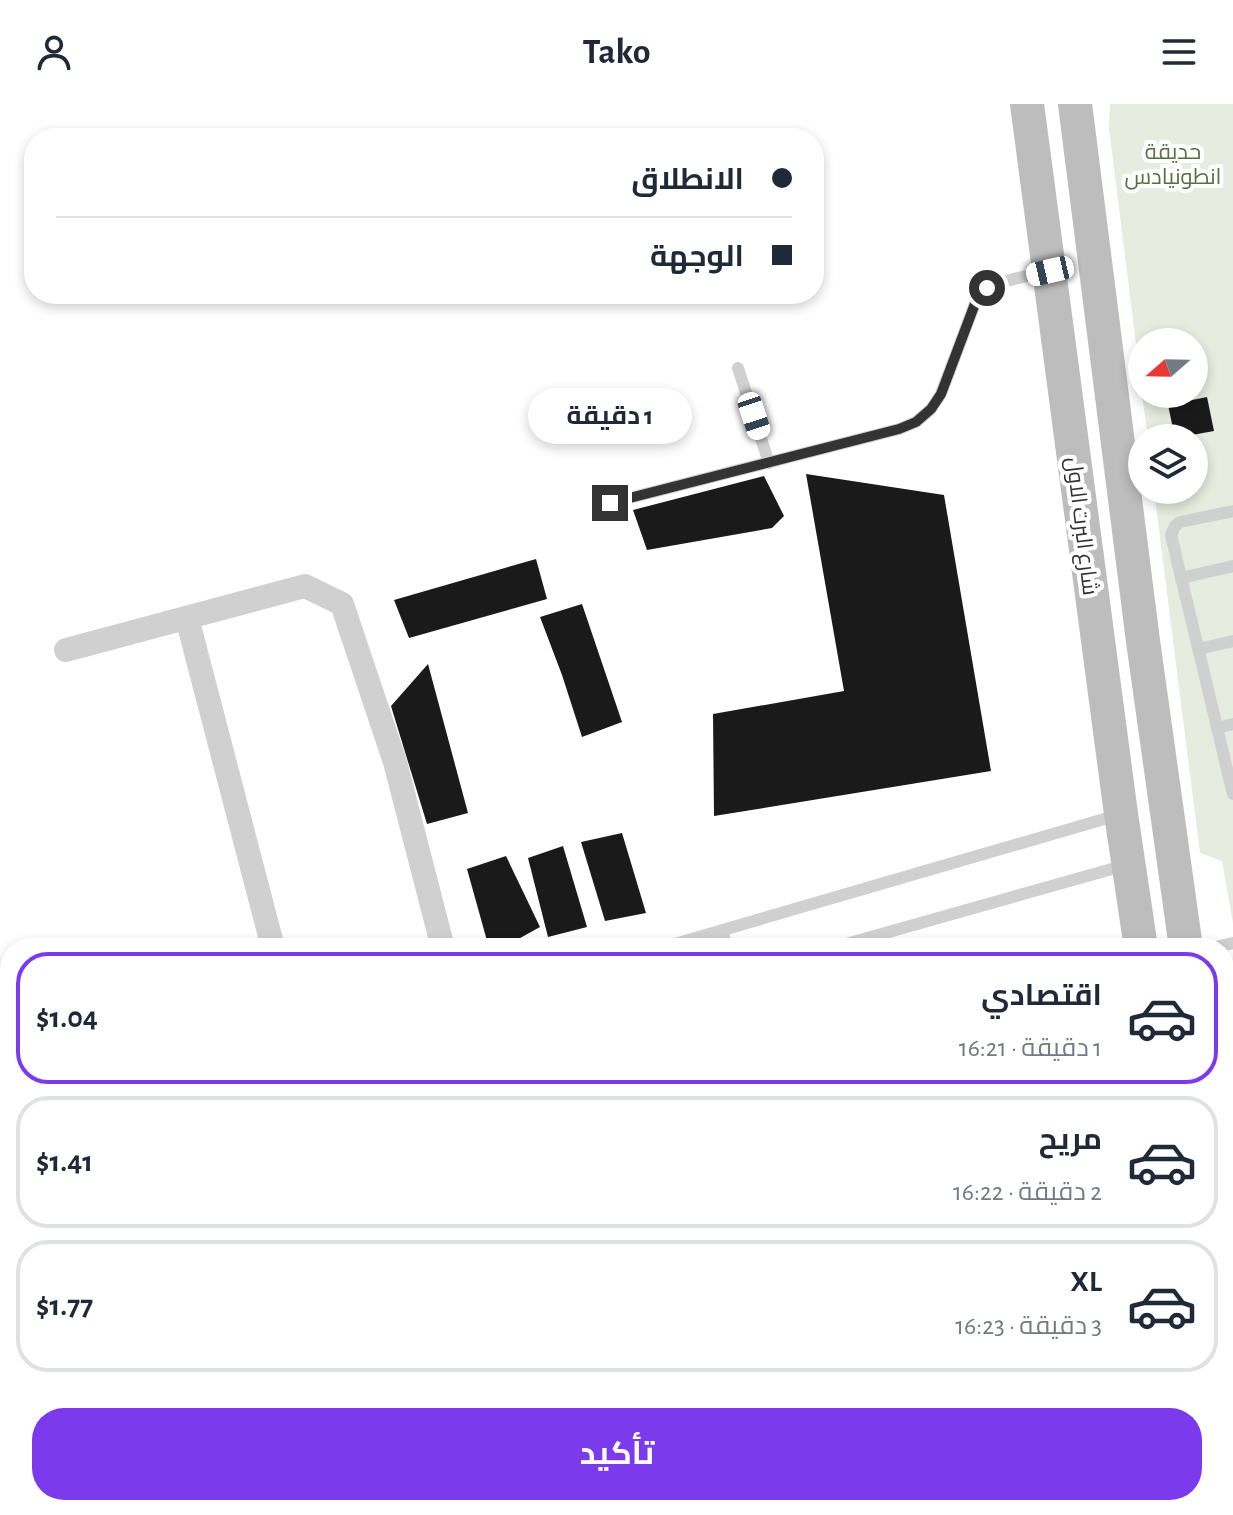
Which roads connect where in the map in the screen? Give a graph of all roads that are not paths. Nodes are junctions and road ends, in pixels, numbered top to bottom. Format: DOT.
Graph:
graph roads {
  1 [pos="1027,104"];
  2 [pos="1075,104"];
  3 [pos="1050,271"];
  4 [pos="738,368"];
  5 [pos="769,463"];
  6 [pos="610,503"];
  7 [pos="1233,511"];
  8 [pos="1233,566"];
  9 [pos="1181,578"];
  10 [pos="187,618"];
  11 [pos="1143,641"];
  12 [pos="1233,641"];
  13 [pos="1099,646"];
  14 [pos="1198,649"];
  15 [pos="66,650"];
  16 [pos="1233,724"];
  17 [pos="1217,728"];
  18 [pos="1232,786"];
  19 [pos="1121,814"];
  20 [pos="1128,864"];
  21 [pos="722,930"];
  22 [pos="270,938"];
  23 [pos="440,938"];
  24 [pos="695,938"];
  25 [pos="724,938"];
  26 [pos="867,938"];
  27 [pos="1139,938"];
  28 [pos="1185,938"];
  1 -- 3 [label="main road, شارع البرت الاول"];
  2 -- 11 [label="main road, شارع البرت الاول"];
  3 -- 5 [label="lane"];
  3 -- 13 [label="main road, شارع البرت الاول"];
  4 -- 5 [label="lane"];
  5 -- 6 [label="lane"];
  7 -- 9 [label="lane"];
  8 -- 9 [label="lane"];
  9 -- 14 [label="lane"];
  10 -- 15 [label="street"];
  10 -- 22 [label="street"];
  10 -- 23 [label="street"];
  11 -- 13 [label="main road"];
  11 -- 28 [label="main road, شارع البرت الاول"];
  12 -- 14 [label="lane"];
  13 -- 19 [label="main road, شارع البرت الاول"];
  14 -- 17 [label="lane"];
  16 -- 17 [label="lane"];
  17 -- 18 [label="lane"];
  19 -- 20 [label="main road, شارع البرت الاول"];
  19 -- 21 [label="lane"];
  20 -- 26 [label="lane"];
  20 -- 27 [label="main road, شارع البرت الاول"];
  21 -- 24 [label="lane"];
  21 -- 25 [label="lane"];
}
